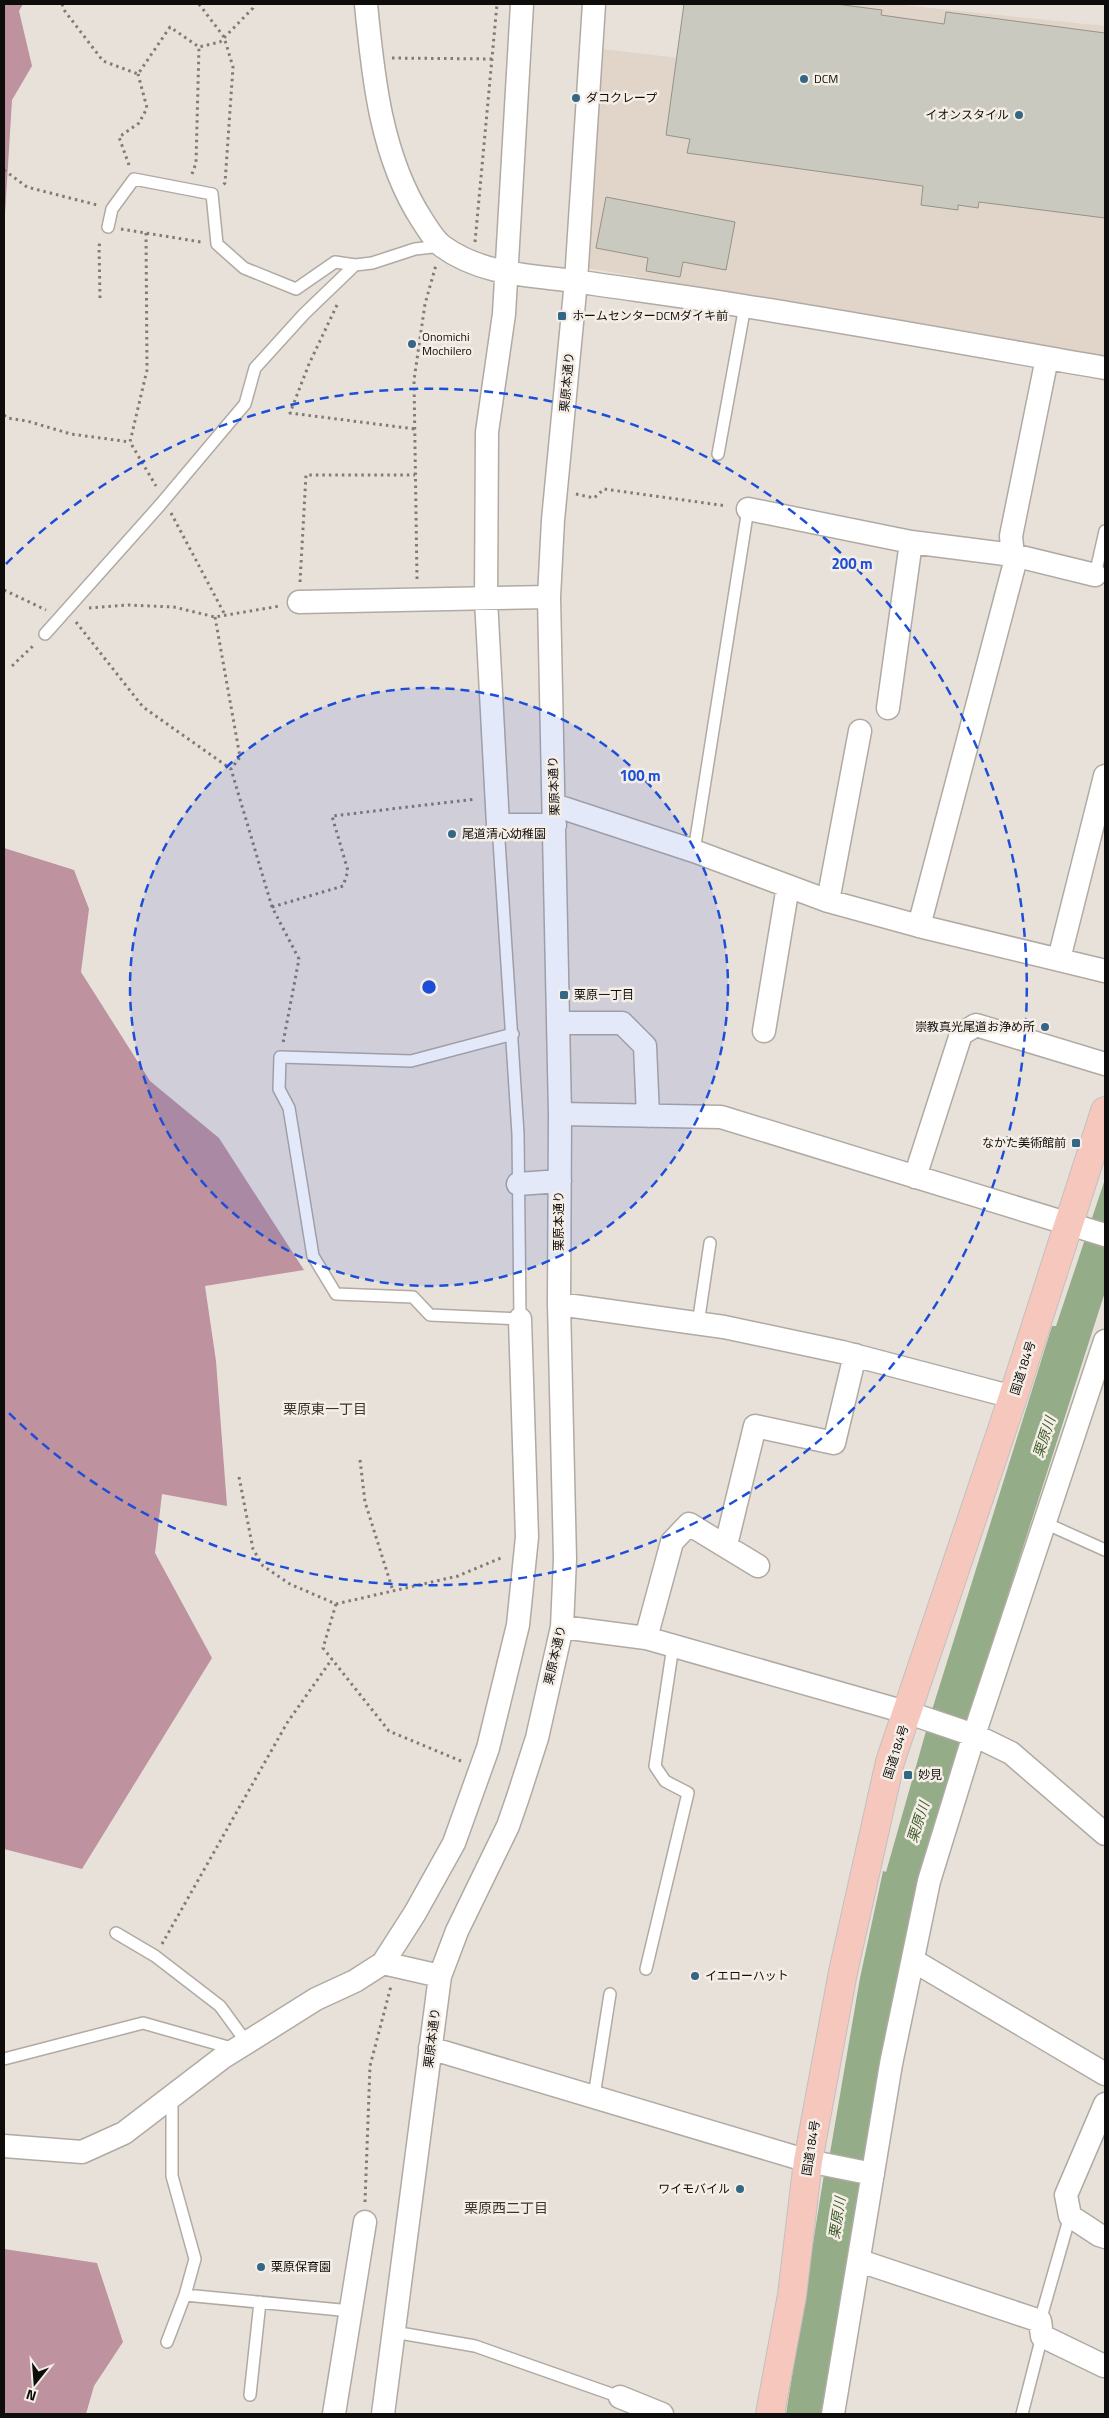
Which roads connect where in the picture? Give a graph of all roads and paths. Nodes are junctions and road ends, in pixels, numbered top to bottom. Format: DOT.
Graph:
graph roads {
  1 [pos="62,4"];
  2 [pos="199,4"];
  3 [pos="254,4"];
  4 [pos="366,4"];
  5 [pos="497,4"];
  6 [pos="522,4"];
  7 [pos="594,4"];
  8 [pos="224,37"];
  9 [pos="199,47"];
  10 [pos="372,58"];
  11 [pos="492,59"];
  12 [pos="138,74"];
  13 [pos="4,170"];
  14 [pos="134,179"];
  15 [pos="187,189"];
  16 [pos="212,194"];
  17 [pos="112,209"];
  18 [pos="108,227"];
  19 [pos="146,233"];
  20 [pos="217,244"];
  21 [pos="442,246"];
  22 [pos="473,263"];
  23 [pos="355,265"];
  24 [pos="507,274"];
  25 [pos="342,278"];
  26 [pos="576,281"];
  27 [pos="100,298"];
  28 [pos="745,306"];
  29 [pos="1047,358"];
  30 [pos="1105,368"];
  31 [pos="4,414"];
  32 [pos="415,429"];
  33 [pos="130,442"];
  34 [pos="718,454"];
  35 [pos="416,475"];
  36 [pos="556,491"];
  37 [pos="164,500"];
  38 [pos="748,509"];
  39 [pos="1105,531"];
  40 [pos="911,542"];
  41 [pos="1013,556"];
  42 [pos="1095,574"];
  43 [pos="4,590"];
  44 [pos="549,597"];
  45 [pos="486,599"];
  46 [pos="417,600"];
  47 [pos="299,602"];
  48 [pos="66,610"];
  49 [pos="225,615"];
  50 [pos="215,617"];
  51 [pos="45,634"];
  52 [pos="12,666"];
  53 [pos="888,708"];
  54 [pos="860,731"];
  55 [pos="231,769"];
  56 [pos="1105,776"];
  57 [pos="497,797"];
  58 [pos="554,815"];
  59 [pos="498,825"];
  60 [pos="694,852"];
  61 [pos="788,886"];
  62 [pos="828,901"];
  63 [pos="272,907"];
  64 [pos="919,926"];
  65 [pos="1059,959"];
  66 [pos="1105,971"];
  67 [pos="559,1023"];
  68 [pos="764,1031"];
  69 [pos="513,1034"];
  70 [pos="280,1057"];
  71 [pos="1105,1064"];
  72 [pos="1105,1111"];
  73 [pos="560,1114"];
  74 [pos="648,1116"];
  75 [pos="915,1177"];
  76 [pos="560,1181"];
  77 [pos="518,1184"];
  78 [pos="1087,1229"];
  79 [pos="710,1243"];
  80 [pos="559,1304"];
  81 [pos="520,1319"];
  82 [pos="698,1324"];
  83 [pos="1105,1345"];
  84 [pos="855,1355"];
  85 [pos="1014,1397"];
  86 [pos="360,1460"];
  87 [pos="239,1477"];
  88 [pos="1045,1523"];
  89 [pos="726,1544"];
  90 [pos="526,1548"];
  91 [pos="1105,1550"];
  92 [pos="758,1566"];
  93 [pos="392,1591"];
  94 [pos="336,1604"];
  95 [pos="562,1627"];
  96 [pos="646,1638"];
  97 [pos="673,1646"];
  98 [pos="332,1659"];
  99 [pos="918,1716"];
  100 [pos="968,1733"];
  101 [pos="480,1768"];
  102 [pos="1105,1834"];
  103 [pos="116,1933"];
  104 [pos="155,1956"];
  105 [pos="914,1961"];
  106 [pos="389,1965"];
  107 [pos="646,1969"];
  108 [pos="440,1976"];
  109 [pos="610,1994"];
  110 [pos="242,2046"];
  111 [pos="430,2048"];
  112 [pos="4,2059"];
  113 [pos="1105,2074"];
  114 [pos="172,2096"];
  115 [pos="594,2096"];
  116 [pos="1105,2104"];
  117 [pos="4,2146"];
  118 [pos="817,2163"];
  119 [pos="869,2173"];
  120 [pos="1070,2216"];
  121 [pos="365,2222"];
  122 [pos="1105,2237"];
  123 [pos="860,2261"];
  124 [pos="185,2295"];
  125 [pos="260,2302"];
  126 [pos="351,2311"];
  127 [pos="1041,2329"];
  128 [pos="394,2332"];
  129 [pos="167,2342"];
  130 [pos="1104,2366"];
  131 [pos="250,2395"];
  132 [pos="620,2397"];
  133 [pos="334,2414"];
  134 [pos="383,2414"];
  135 [pos="662,2414"];
  136 [pos="770,2414"];
  137 [pos="833,2414"];
  138 [pos="1022,2414"];
  1 -- 12 [label="path"];
  2 -- 8 [label="path"];
  3 -- 8 [label="path"];
  4 -- 10 [label="street"];
  5 -- 11 [label="path"];
  6 -- 24 [label="street"];
  7 -- 26 [label="street, 栗原本通り"];
  8 -- 9 [label="path"];
  8 -- 16 [label="path"];
  9 -- 12 [label="path"];
  9 -- 15 [label="path"];
  10 -- 11 [label="path"];
  10 -- 21 [label="street"];
  11 -- 22 [label="path"];
  12 -- 14 [label="path"];
  13 -- 17 [label="path"];
  14 -- 15 [label="lane"];
  14 -- 17 [label="lane"];
  15 -- 16 [label="lane"];
  16 -- 20 [label="lane"];
  17 -- 18 [label="lane"];
  18 -- 19 [label="path"];
  18 -- 27 [label="path"];
  19 -- 20 [label="path"];
  19 -- 33 [label="path"];
  20 -- 23 [label="lane"];
  21 -- 22 [label="street"];
  21 -- 23 [label="lane"];
  21 -- 32 [label="path"];
  22 -- 24 [label="street"];
  23 -- 25 [label="lane"];
  24 -- 26 [label="street"];
  24 -- 45 [label="street"];
  25 -- 32 [label="path"];
  25 -- 37 [label="lane"];
  26 -- 28 [label="street"];
  26 -- 36 [label="street, 栗原本通り"];
  28 -- 29 [label="street"];
  28 -- 34 [label="lane"];
  29 -- 30 [label="street"];
  29 -- 41 [label="street"];
  31 -- 33 [label="path"];
  32 -- 35 [label="path"];
  33 -- 37 [label="path"];
  35 -- 46 [label="path"];
  35 -- 47 [label="path"];
  36 -- 38 [label="path"];
  36 -- 44 [label="street, 栗原本通り"];
  37 -- 48 [label="lane"];
  37 -- 49 [label="path"];
  38 -- 40 [label="street"];
  38 -- 60 [label="lane"];
  39 -- 42 [label="lane"];
  40 -- 41 [label="street"];
  40 -- 53 [label="street"];
  41 -- 42 [label="street"];
  41 -- 64 [label="street"];
  43 -- 48 [label="path"];
  44 -- 45 [label="street"];
  44 -- 58 [label="street, 栗原本通り"];
  45 -- 46 [label="street"];
  45 -- 57 [label="street"];
  46 -- 47 [label="street"];
  47 -- 49 [label="path"];
  48 -- 50 [label="path"];
  48 -- 51 [label="lane"];
  48 -- 55 [label="path"];
  49 -- 50 [label="path"];
  50 -- 55 [label="path"];
  51 -- 52 [label="path"];
  54 -- 62 [label="street"];
  55 -- 63 [label="path"];
  56 -- 65 [label="street"];
  57 -- 59 [label="street"];
  57 -- 63 [label="path"];
  58 -- 59 [label="street"];
  58 -- 60 [label="street"];
  58 -- 67 [label="street, 栗原本通り"];
  59 -- 69 [label="lane"];
  60 -- 61 [label="street"];
  61 -- 62 [label="street"];
  61 -- 68 [label="street"];
  62 -- 64 [label="street"];
  63 -- 70 [label="path"];
  64 -- 65 [label="street"];
  65 -- 66 [label="street"];
  67 -- 73 [label="street, 栗原本通り"];
  67 -- 74 [label="street"];
  69 -- 70 [label="lane"];
  69 -- 77 [label="lane"];
  70 -- 81 [label="lane"];
  71 -- 75 [label="street"];
  72 -- 78 [label="highway, 国道184号"];
  73 -- 74 [label="street"];
  73 -- 76 [label="street, 栗原本通り"];
  74 -- 75 [label="street"];
  75 -- 78 [label="street"];
  76 -- 77 [label="street"];
  76 -- 80 [label="street, 栗原本通り"];
  77 -- 81 [label="lane"];
  78 -- 85 [label="highway, 国道184号"];
  79 -- 82 [label="lane"];
  80 -- 82 [label="street"];
  80 -- 95 [label="street, 栗原本通り"];
  81 -- 90 [label="street"];
  82 -- 84 [label="street"];
  83 -- 88 [label="street"];
  84 -- 85 [label="street"];
  84 -- 89 [label="street"];
  85 -- 99 [label="highway, 国道184号"];
  86 -- 93 [label="path"];
  87 -- 94 [label="path"];
  88 -- 91 [label="lane"];
  88 -- 100 [label="street"];
  89 -- 92 [label="street"];
  89 -- 96 [label="street"];
  90 -- 93 [label="path"];
  90 -- 101 [label="street"];
  93 -- 94 [label="path"];
  94 -- 98 [label="path"];
  95 -- 96 [label="street"];
  95 -- 108 [label="street, 栗原本通り"];
  96 -- 97 [label="street"];
  97 -- 99 [label="street"];
  97 -- 107 [label="lane"];
  98 -- 101 [label="path"];
  98 -- 104 [label="path"];
  99 -- 100 [label="street"];
  99 -- 118 [label="highway, 国道184号"];
  100 -- 102 [label="street"];
  100 -- 105 [label="street"];
  101 -- 106 [label="street"];
  103 -- 104 [label="lane"];
  104 -- 110 [label="lane"];
  105 -- 113 [label="street"];
  105 -- 119 [label="street"];
  106 -- 108 [label="street"];
  106 -- 110 [label="street"];
  106 -- 121 [label="path"];
  108 -- 111 [label="street, 栗原本通り"];
  109 -- 115 [label="lane"];
  110 -- 112 [label="lane"];
  110 -- 114 [label="street"];
  111 -- 115 [label="street"];
  111 -- 128 [label="street, 栗原本通り"];
  114 -- 117 [label="street"];
  114 -- 124 [label="lane"];
  115 -- 118 [label="street"];
  116 -- 120 [label="street"];
  118 -- 119 [label="street"];
  118 -- 136 [label="highway, 国道184号"];
  119 -- 123 [label="street"];
  120 -- 122 [label="street"];
  120 -- 127 [label="lane"];
  121 -- 126 [label="street"];
  123 -- 127 [label="street"];
  123 -- 137 [label="street"];
  124 -- 125 [label="lane"];
  124 -- 129 [label="lane"];
  125 -- 126 [label="lane"];
  125 -- 131 [label="lane"];
  126 -- 133 [label="street"];
  127 -- 130 [label="street"];
  127 -- 138 [label="lane"];
  128 -- 132 [label="lane"];
  128 -- 134 [label="street, 栗原本通り"];
  132 -- 135 [label="street"];
}
